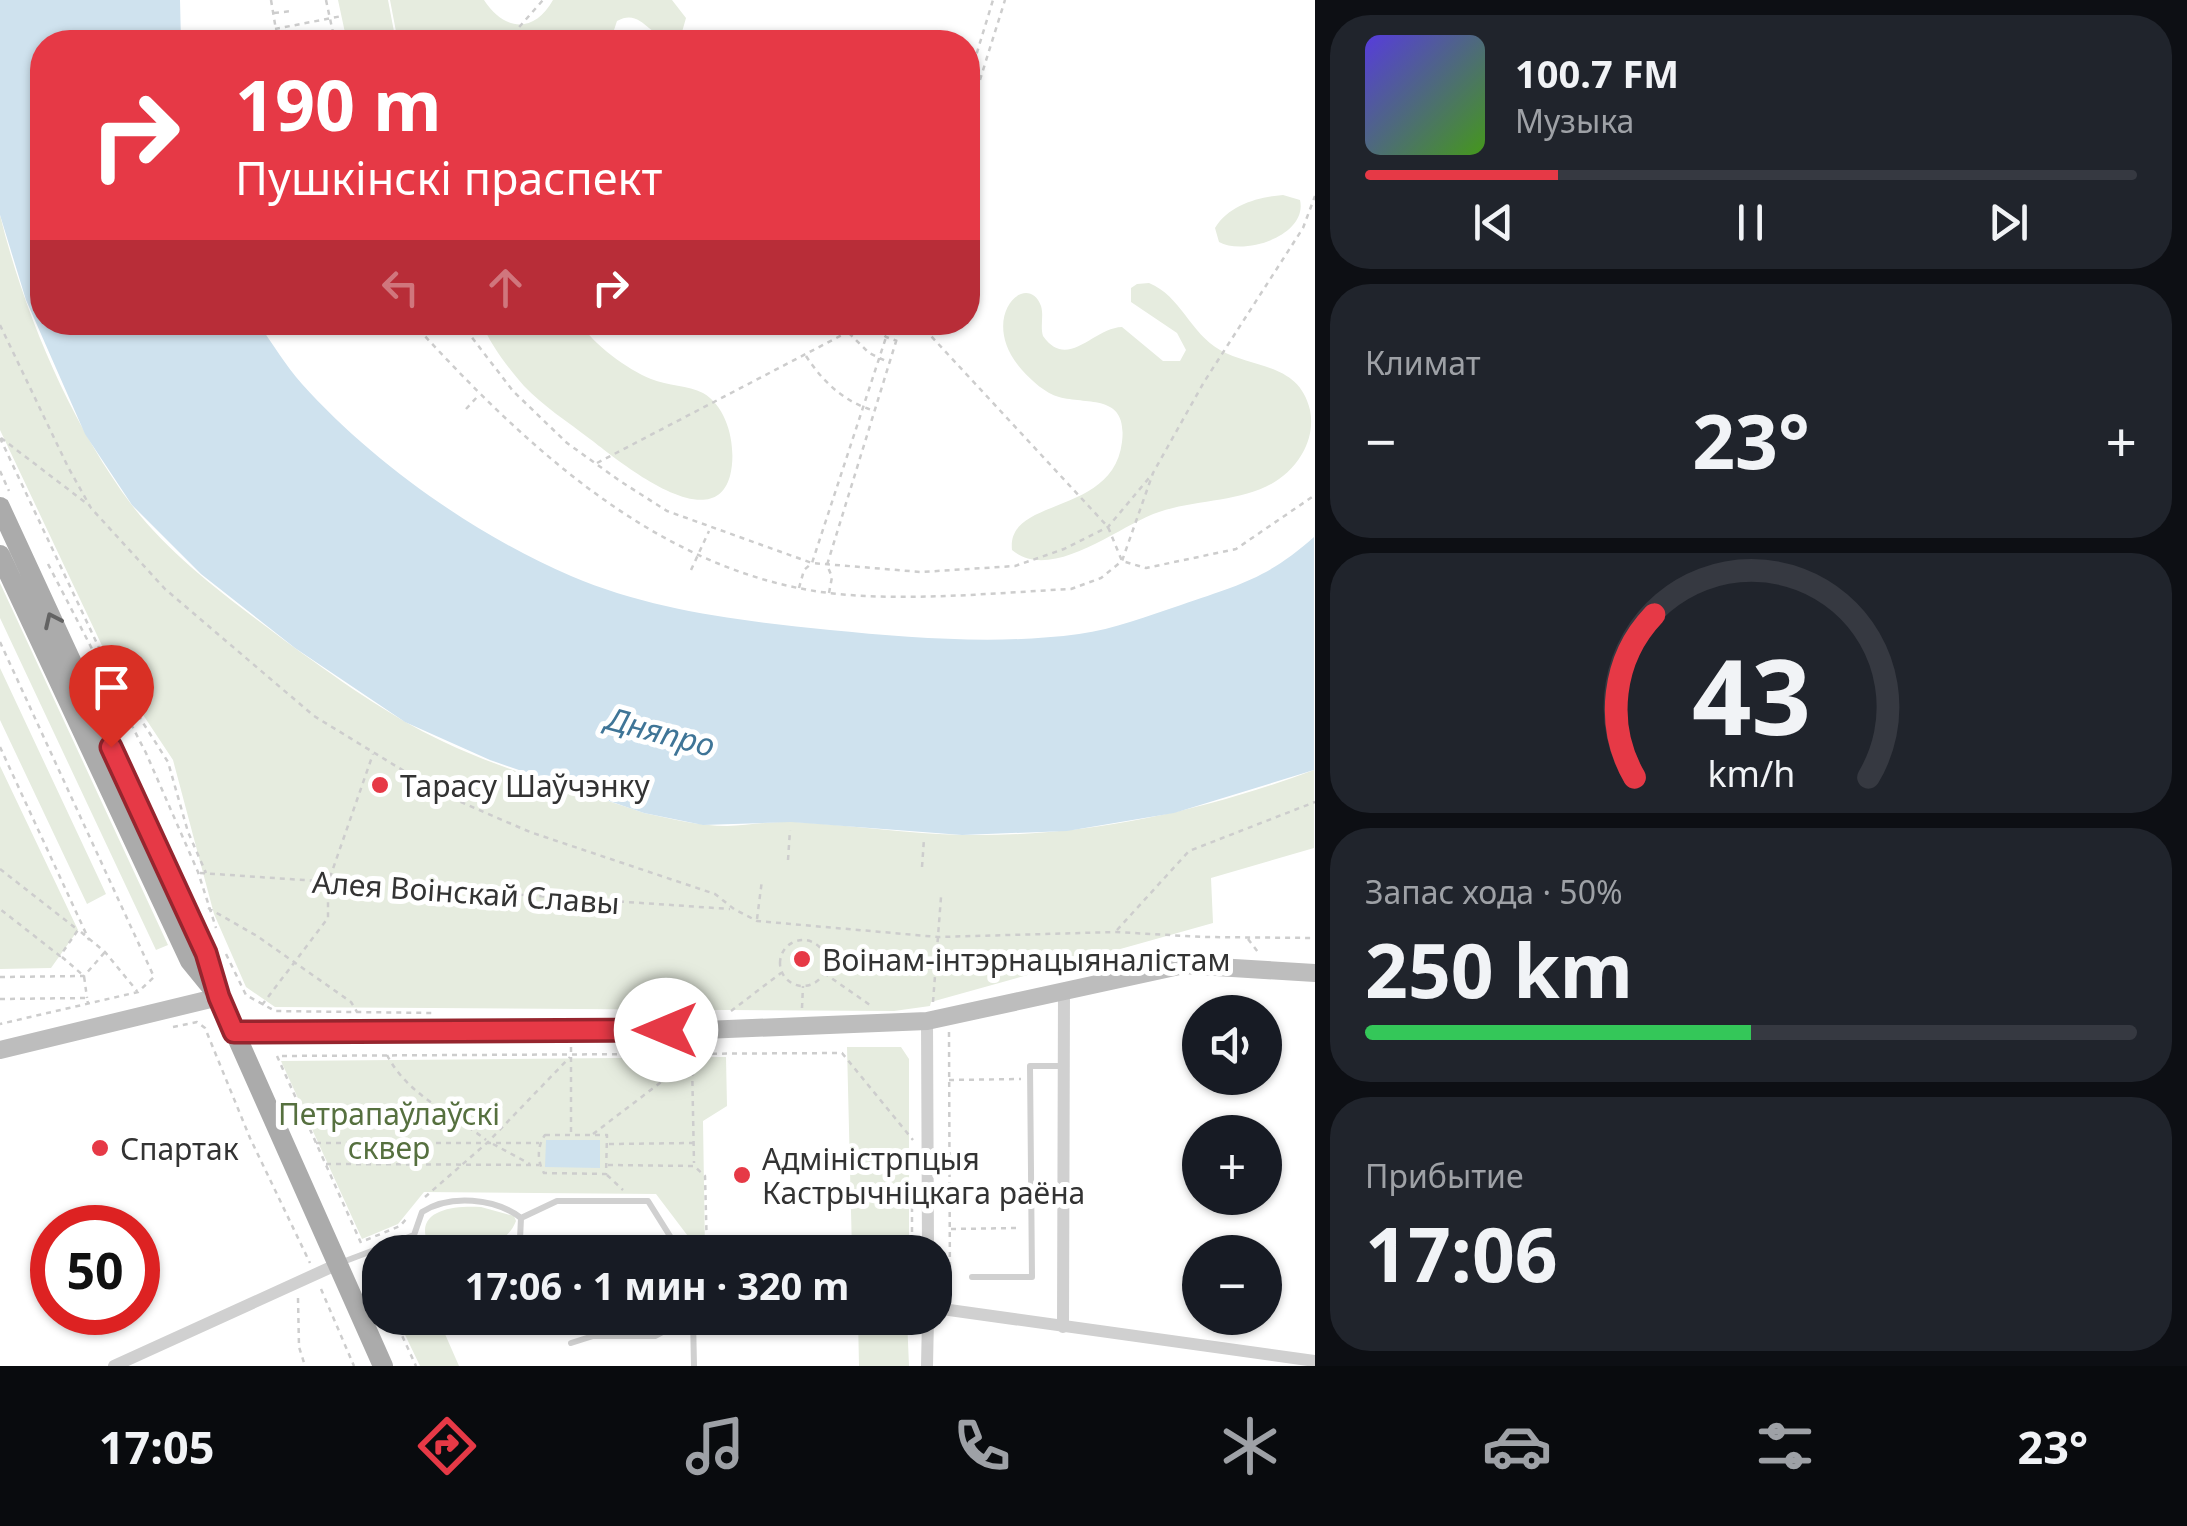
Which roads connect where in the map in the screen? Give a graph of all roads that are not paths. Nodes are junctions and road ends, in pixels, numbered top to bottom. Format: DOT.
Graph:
graph roads {
  1 [pos="8,506"];
  2 [pos="0,555"];
  3 [pos="1314,973"];
  4 [pos="1064,990"];
  5 [pos="219,997"];
  6 [pos="936,1016"];
  7 [pos="234,1032"];
  8 [pos="0,1050"];
  9 [pos="1066,1066"];
  10 [pos="521,1218"];
  11 [pos="414,1235"];
  12 [pos="520,1235"];
  13 [pos="669,1235"];
  14 [pos="928,1235"];
  15 [pos="362,1255"];
  16 [pos="338,1264"];
  17 [pos="972,1277"];
  18 [pos="952,1310"];
  19 [pos="1063,1327"];
  20 [pos="657,1335"];
  21 [pos="694,1335"];
  22 [pos="928,1335"];
  23 [pos="571,1344"];
  24 [pos="1314,1360"];
  25 [pos="114,1366"];
  26 [pos="383,1366"];
  27 [pos="694,1366"];
  28 [pos="927,1366"];
  5 -- 1 [label="main road, one-way"];
  2 -- 5 [label="main road"];
  3 -- 4 [label="main road"];
  4 -- 6 [label="main road"];
  4 -- 9 [label="street"];
  5 -- 7 [label="main road"];
  5 -- 8 [label="main road"];
  6 -- 7 [label="main road"];
  6 -- 14 [label="street"];
  7 -- 16 [label="main road"];
  9 -- 17 [label="lane"];
  9 -- 19 [label="street"];
  10 -- 11 [label="lane"];
  10 -- 12 [label="lane"];
  10 -- 13 [label="lane"];
  15 -- 16 [label="lane"];
  16 -- 25 [label="street"];
  16 -- 26 [label="main road"];
  18 -- 19 [label="street"];
  19 -- 24 [label="street"];
  20 -- 23 [label="lane"];
  21 -- 27 [label="lane"];
  22 -- 28 [label="street"];
}
